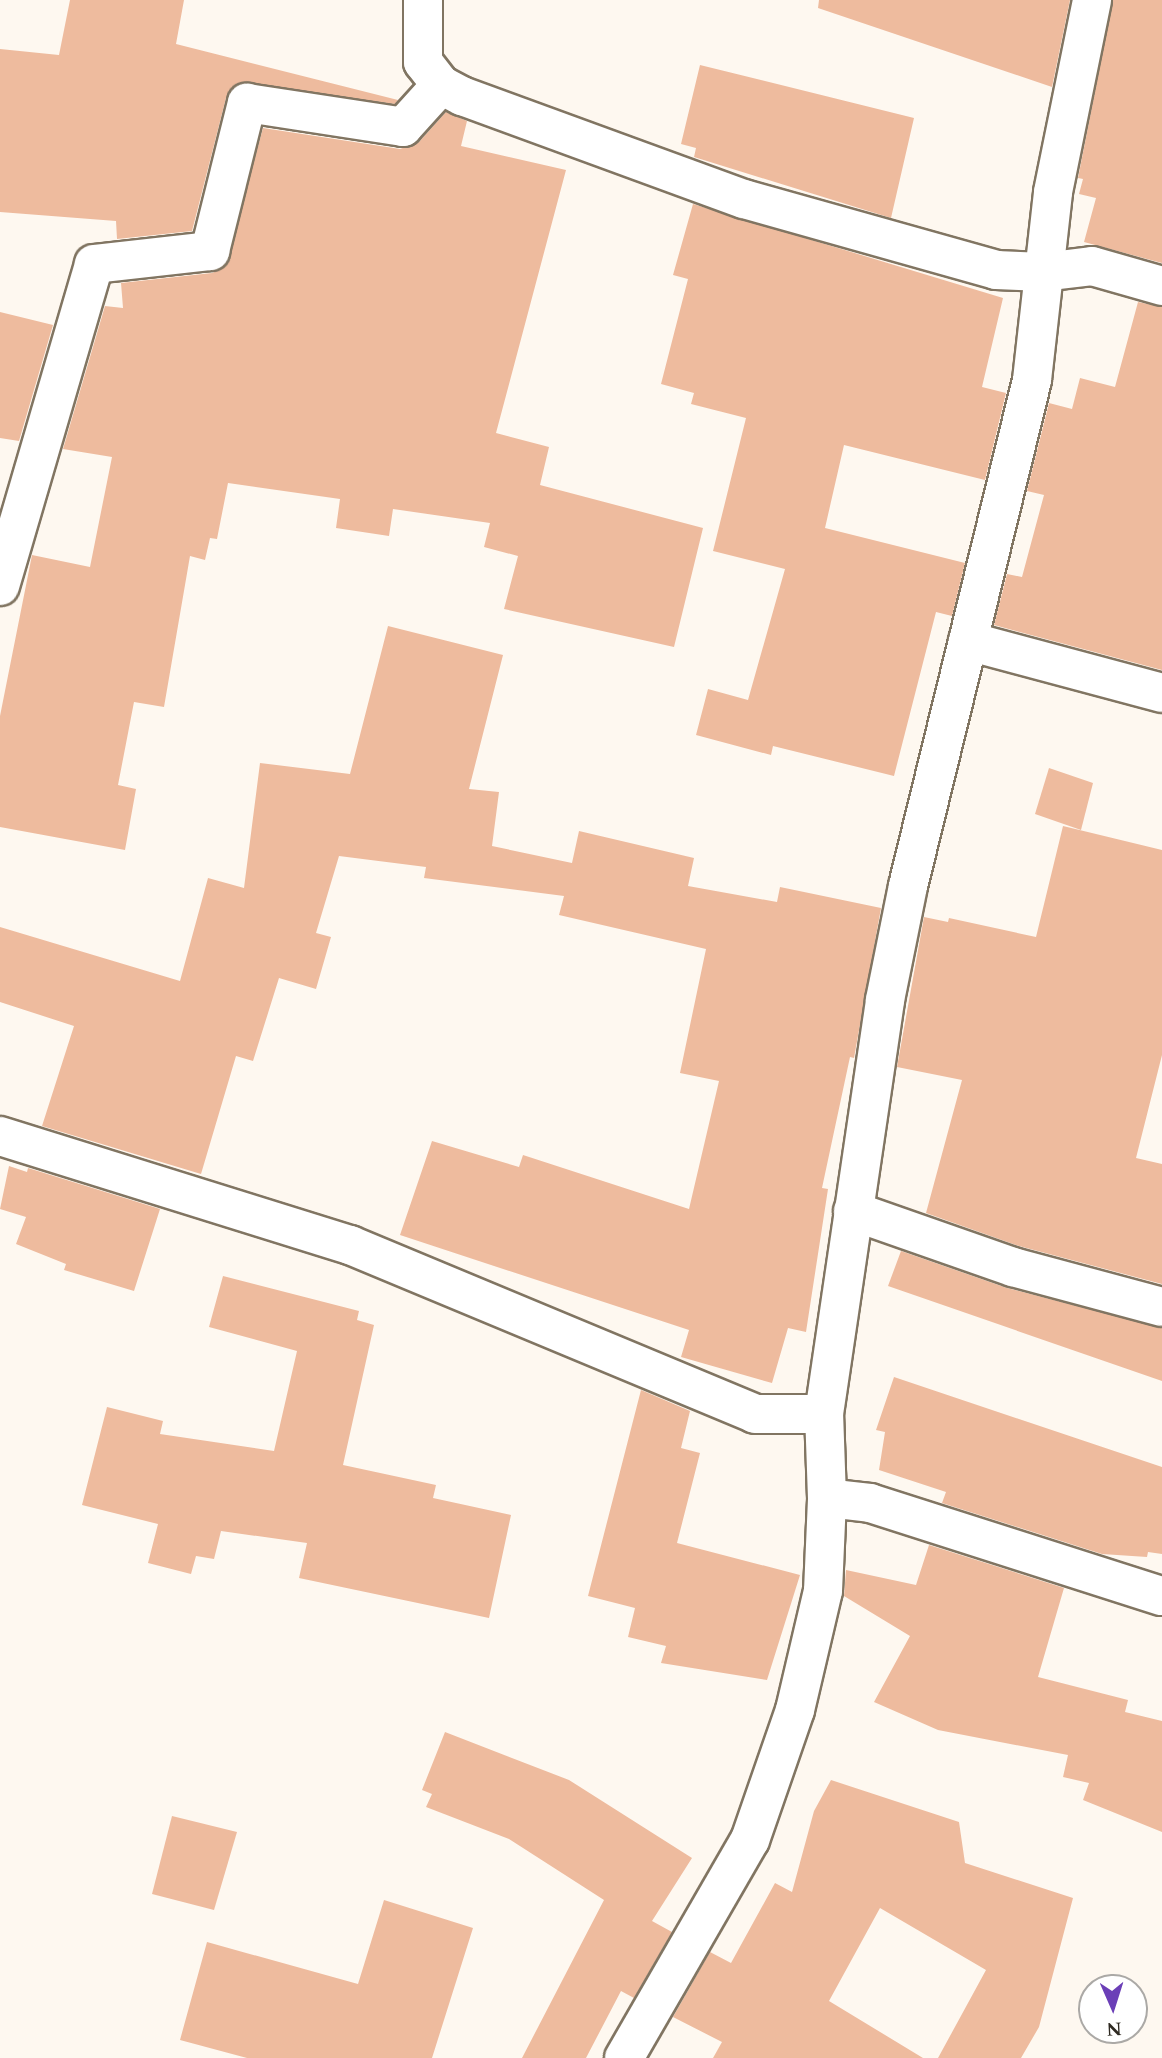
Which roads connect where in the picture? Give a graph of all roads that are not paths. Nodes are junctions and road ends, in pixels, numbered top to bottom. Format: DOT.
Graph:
graph roads {
  1 [pos="423,0"];
  2 [pos="1092,0"];
  3 [pos="441,85"];
  4 [pos="1043,272"];
  5 [pos="1162,286"];
  6 [pos="0,586"];
  7 [pos="968,641"];
  8 [pos="1162,693"];
  9 [pos="0,1136"];
  10 [pos="853,1211"];
  11 [pos="1162,1307"];
  12 [pos="824,1414"];
  13 [pos="827,1498"];
  14 [pos="1162,1596"];
  15 [pos="624,2058"];
  1 -- 3 [label="street"];
  2 -- 4 [label="street"];
  3 -- 4 [label="street"];
  3 -- 6 [label="street"];
  4 -- 5 [label="street"];
  4 -- 7 [label="street"];
  7 -- 8 [label="street"];
  7 -- 10 [label="street"];
  9 -- 12 [label="street"];
  10 -- 11 [label="street"];
  10 -- 12 [label="street"];
  12 -- 13 [label="street"];
  13 -- 14 [label="street"];
  13 -- 15 [label="street"];
}
